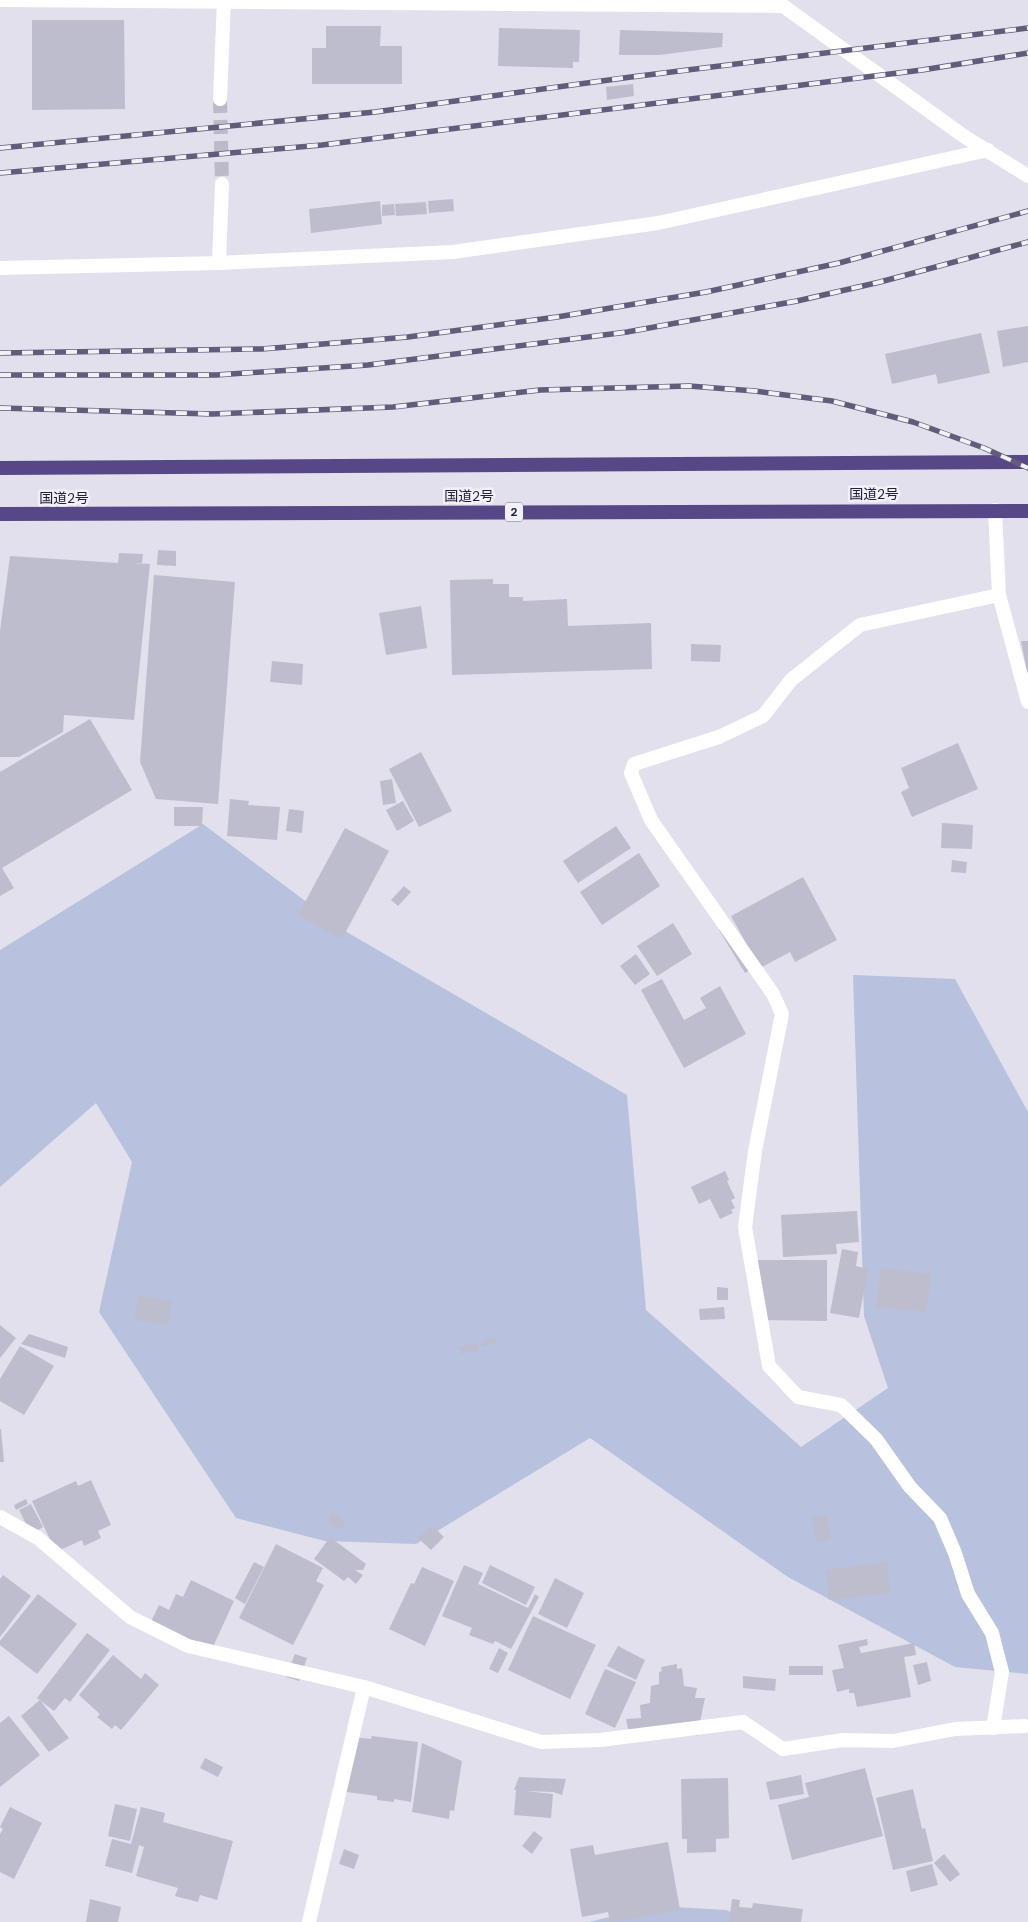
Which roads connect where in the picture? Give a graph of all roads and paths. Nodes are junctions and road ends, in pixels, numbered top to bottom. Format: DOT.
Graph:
graph roads {
  1 [pos="0,0"];
  2 [pos="224,1"];
  3 [pos="779,3"];
  4 [pos="220,99"];
  5 [pos="988,150"];
  6 [pos="1028,176"];
  7 [pos="222,184"];
  8 [pos="219,263"];
  9 [pos="0,268"];
  10 [pos="1028,462"];
  11 [pos="0,468"];
  12 [pos="995,510"];
  13 [pos="1028,511"];
  14 [pos="0,514"];
  15 [pos="1000,595"];
  16 [pos="1028,702"];
  17 [pos="0,1517"];
  18 [pos="364,1686"];
  19 [pos="1025,1726"];
  20 [pos="993,1728"];
  21 [pos="309,1922"];
  1 -- 2 [label="street"];
  2 -- 3 [label="street"];
  2 -- 4 [label="street"];
  3 -- 5 [label="street"];
  5 -- 6 [label="street"];
  5 -- 8 [label="street"];
  7 -- 8 [label="street"];
  8 -- 9 [label="street"];
  10 -- 11 [label="highway"];
  12 -- 13 [label="highway, 国道2号 / 2"];
  12 -- 14 [label="highway, 国道2号 / 2"];
  12 -- 15 [label="street"];
  15 -- 16 [label="street"];
  15 -- 20 [label="street"];
  17 -- 18 [label="street"];
  18 -- 20 [label="street"];
  18 -- 21 [label="street"];
  19 -- 20 [label="street"];
}
